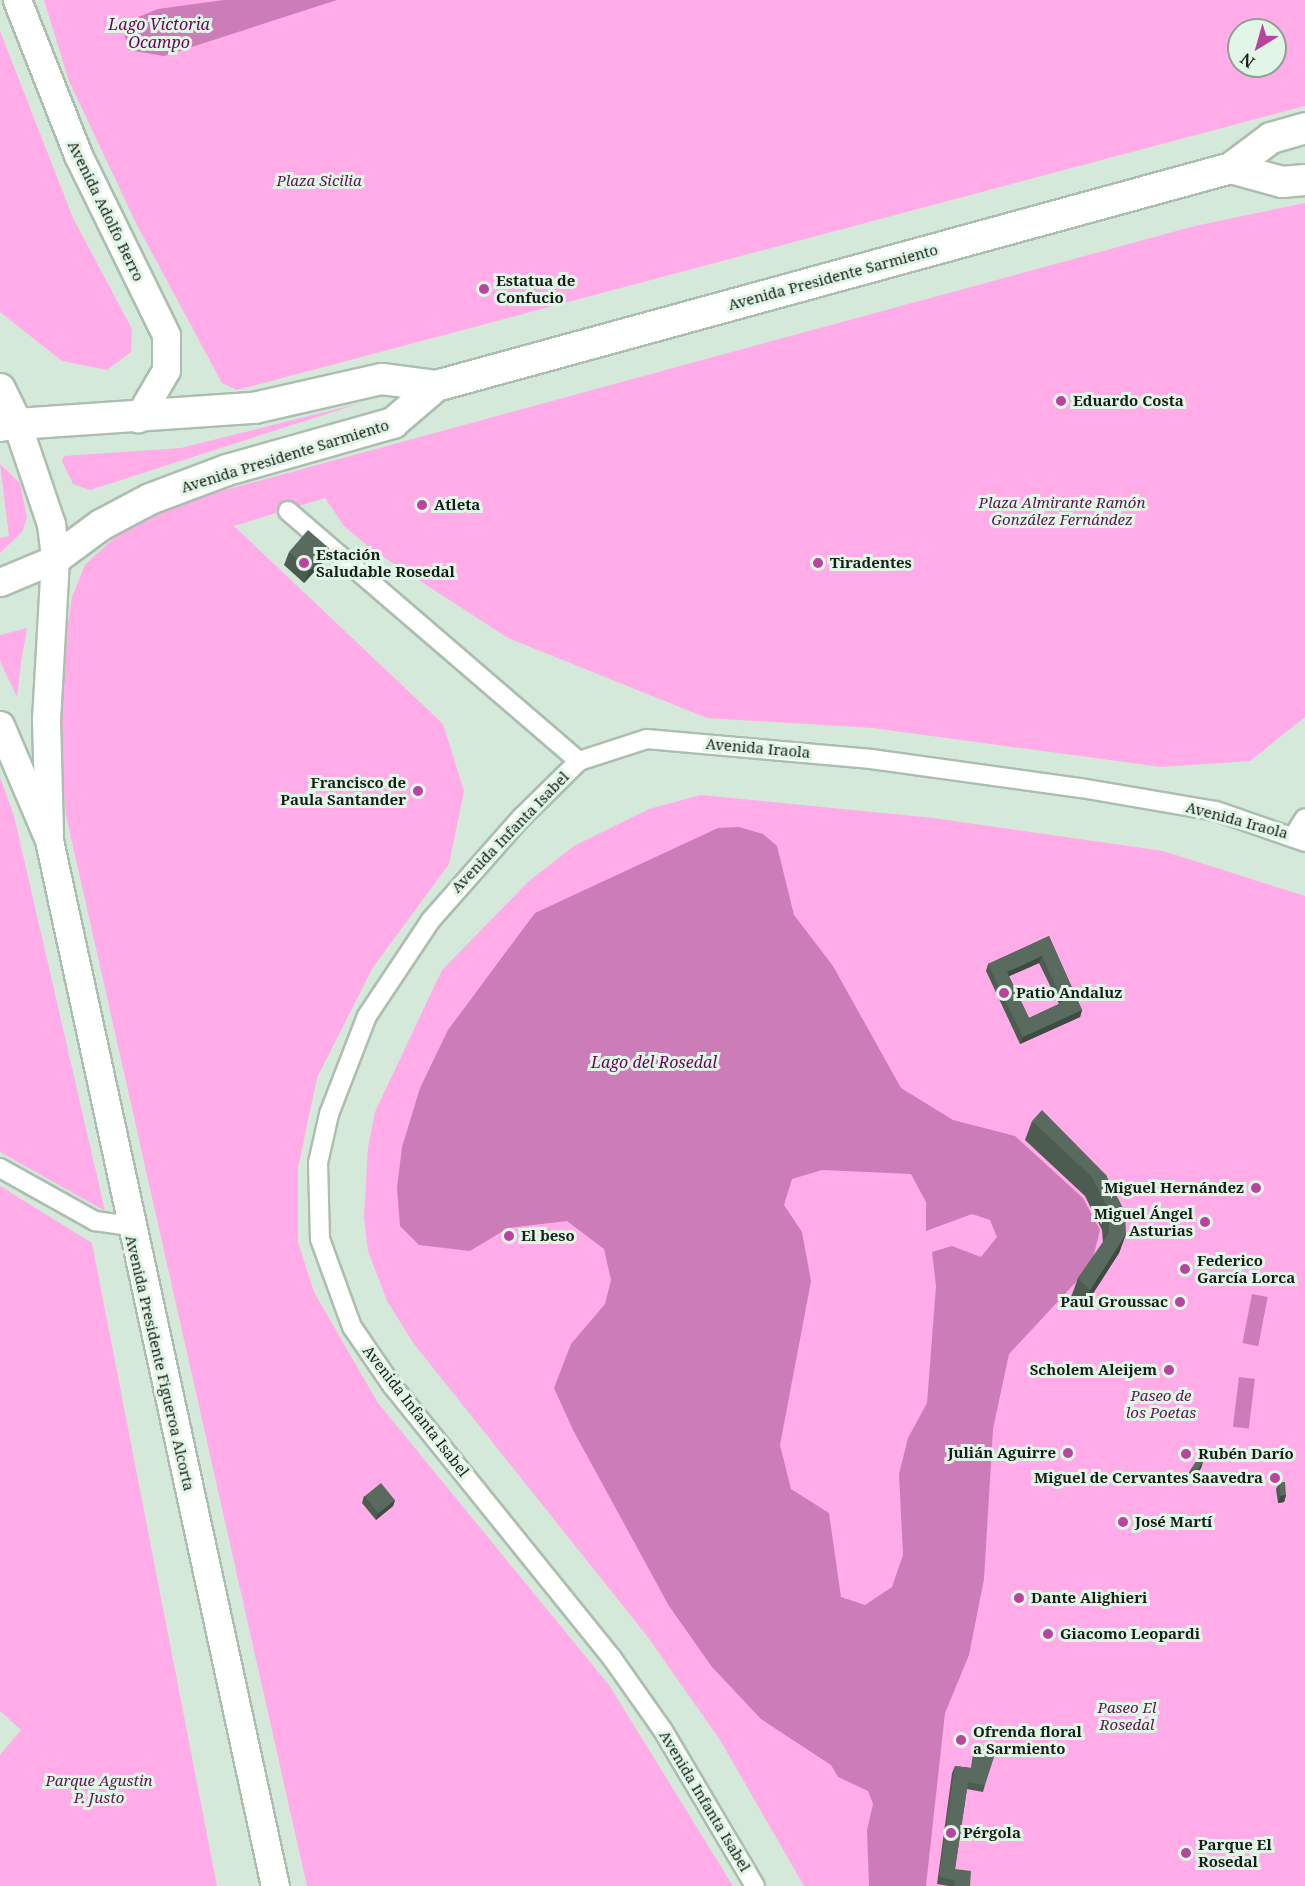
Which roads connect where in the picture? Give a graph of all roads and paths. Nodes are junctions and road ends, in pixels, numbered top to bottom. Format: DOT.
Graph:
graph roads {
  1 [pos="17,0"];
  2 [pos="1305,128"];
  3 [pos="1231,168"];
  4 [pos="1305,180"];
  5 [pos="436,386"];
  6 [pos="0,389"];
  7 [pos="138,418"];
  8 [pos="8,426"];
  9 [pos="288,511"];
  10 [pos="55,559"];
  11 [pos="0,582"];
  12 [pos="0,725"];
  13 [pos="579,761"];
  14 [pos="1305,818"];
  15 [pos="49,840"];
  16 [pos="1299,840"];
  17 [pos="0,1168"];
  18 [pos="129,1226"];
  19 [pos="276,1886"];
  20 [pos="755,1886"];
  1 -- 7 [label="main road, Avenida Adolfo Berro"];
  2 -- 3 [label="main road, Avenida Presidente Sarmiento"];
  3 -- 4 [label="main road"];
  3 -- 5 [label="main road, Avenida Presidente Sarmiento"];
  5 -- 7 [label="main road, Avenida Presidente Sarmiento"];
  5 -- 10 [label="main road, Avenida Presidente Sarmiento"];
  6 -- 8 [label="main road, Avenida Presidente Figueroa Alcorta"];
  7 -- 8 [label="main road, Avenida Presidente Sarmiento"];
  8 -- 10 [label="main road, Avenida Presidente Figueroa Alcorta"];
  9 -- 13 [label="street"];
  10 -- 11 [label="main road, Avenida Presidente Sarmiento"];
  10 -- 15 [label="main road, Avenida Presidente Figueroa Alcorta"];
  12 -- 15 [label="main road, Avenida Presidente Figueroa Alcorta"];
  13 -- 16 [label="street, Avenida Iraola"];
  13 -- 20 [label="street, Avenida Infanta Isabel"];
  14 -- 16 [label="street, Avenida Iraola"];
  15 -- 18 [label="main road, Avenida Presidente Figueroa Alcorta"];
  17 -- 18 [label="street"];
  18 -- 19 [label="main road, Avenida Presidente Figueroa Alcorta"];
}
